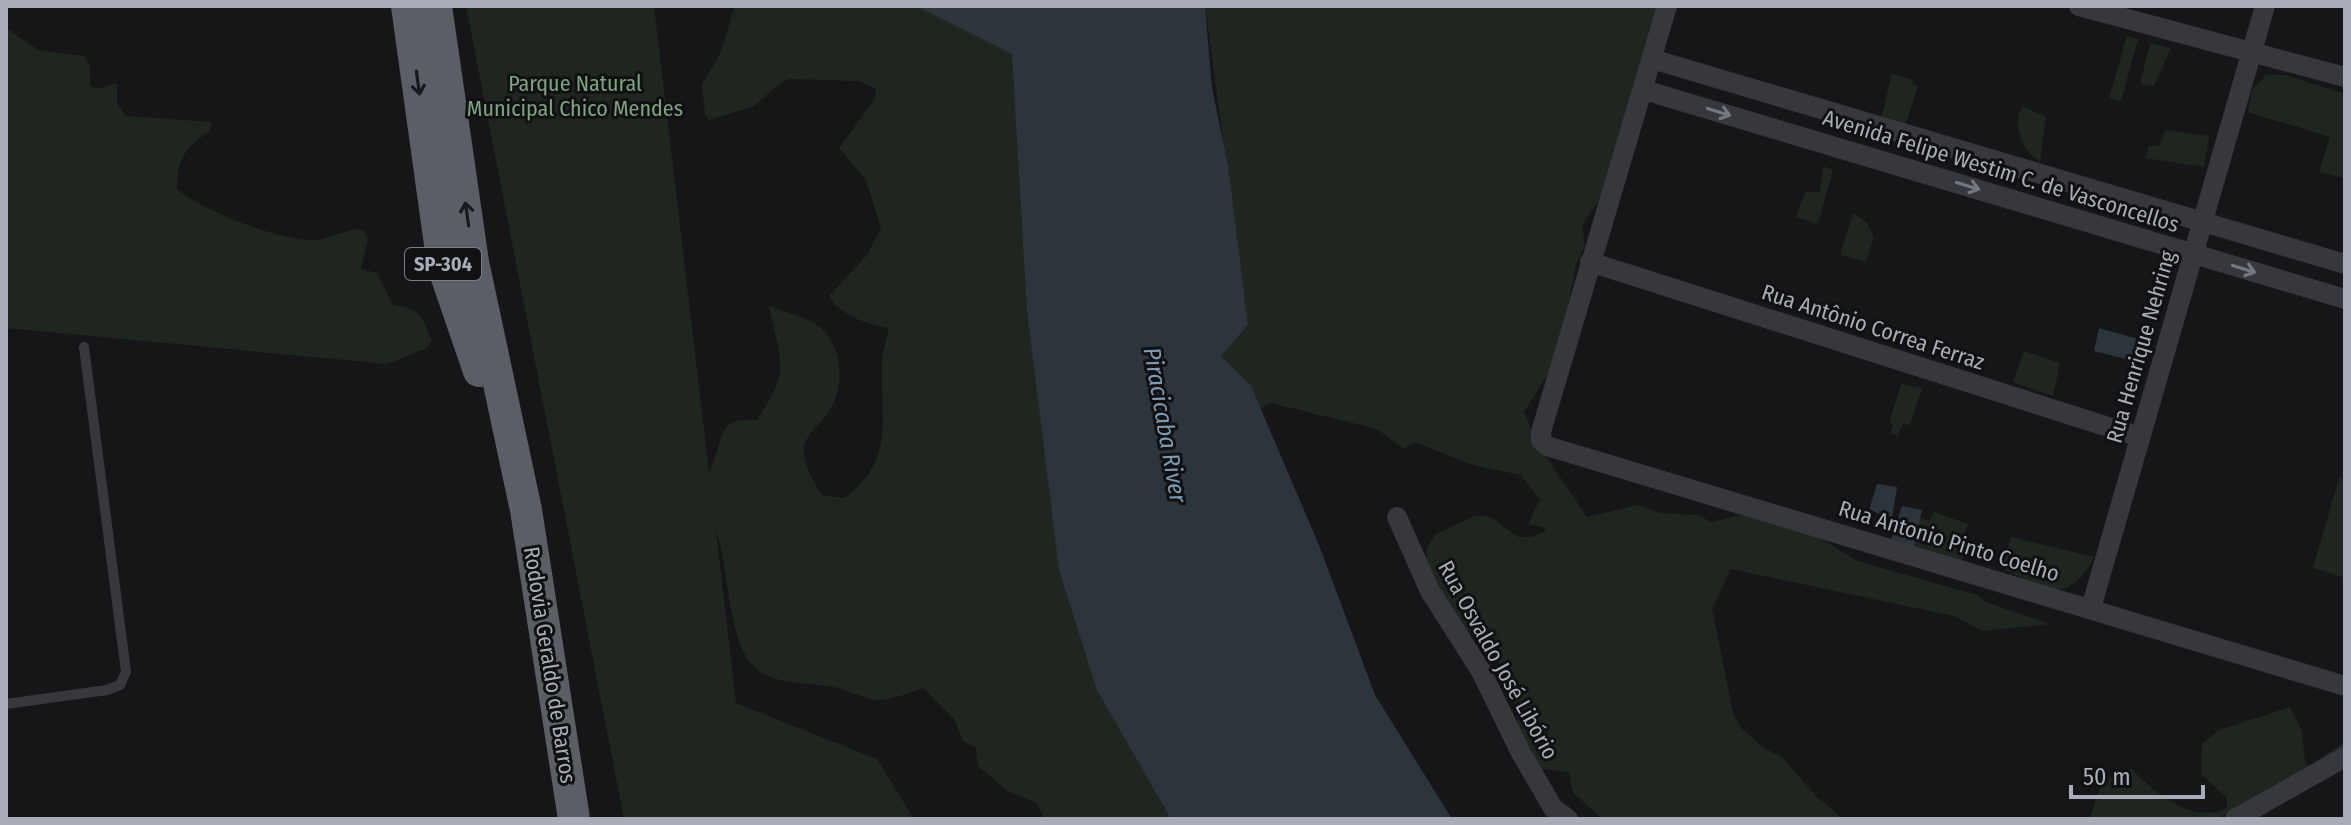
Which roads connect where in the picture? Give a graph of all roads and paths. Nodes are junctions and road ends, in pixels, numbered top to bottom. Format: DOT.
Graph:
graph roads {
  1 [pos="407,6"];
  2 [pos="436,6"];
  3 [pos="1667,6"];
  4 [pos="2079,6"];
  5 [pos="2265,6"];
  6 [pos="2251,51"];
  7 [pos="1652,59"];
  8 [pos="2345,77"];
  9 [pos="1644,90"];
  10 [pos="2202,222"];
  11 [pos="2193,254"];
  12 [pos="1590,262"];
  13 [pos="2345,264"];
  14 [pos="2345,299"];
  15 [pos="84,347"];
  16 [pos="2140,437"];
  17 [pos="526,510"];
  18 [pos="1397,517"];
  19 [pos="2091,608"];
  20 [pos="2345,686"];
  21 [pos="6,704"];
  22 [pos="2345,757"];
  23 [pos="574,819"];
  24 [pos="1568,819"];
  25 [pos="2235,819"];
  1 -- 17 [label="highway, Rodovia Geraldo de Barros / SP-304, one-way"];
  17 -- 2 [label="highway, Rodovia Geraldo de Barros / SP-304, one-way"];
  3 -- 7 [label="street"];
  4 -- 6 [label="street"];
  5 -- 6 [label="street, Rua Henrique Nehring"];
  6 -- 8 [label="street"];
  6 -- 10 [label="street, Rua Henrique Nehring"];
  7 -- 9 [label="street"];
  7 -- 10 [label="street, Avenida Felipe Westim C. de Vasconcellos"];
  9 -- 11 [label="street, Avenida Felipe Westim C. de Vasconcellos, one-way"];
  9 -- 12 [label="street"];
  10 -- 11 [label="street, Rua Henrique Nehring"];
  10 -- 13 [label="street, Avenida Felipe Westim C. de Vasconcellos"];
  11 -- 14 [label="street, Avenida Felipe Westim C. de Vasconcellos, one-way"];
  11 -- 16 [label="street, Rua Henrique Nehring"];
  12 -- 16 [label="street, Rua Antônio Correa Ferraz"];
  12 -- 19 [label="street, Rua Antonio Pinto Coelho"];
  15 -- 21 [label="lane"];
  16 -- 19 [label="street, Rua Henrique Nehring"];
  17 -- 23 [label="highway, Rodovia Geraldo de Barros / SP-304"];
  18 -- 24 [label="street, Rua Osvaldo José Libório"];
  19 -- 20 [label="street, Rua Antonio Pinto Coelho"];
  22 -- 25 [label="street"];
}
